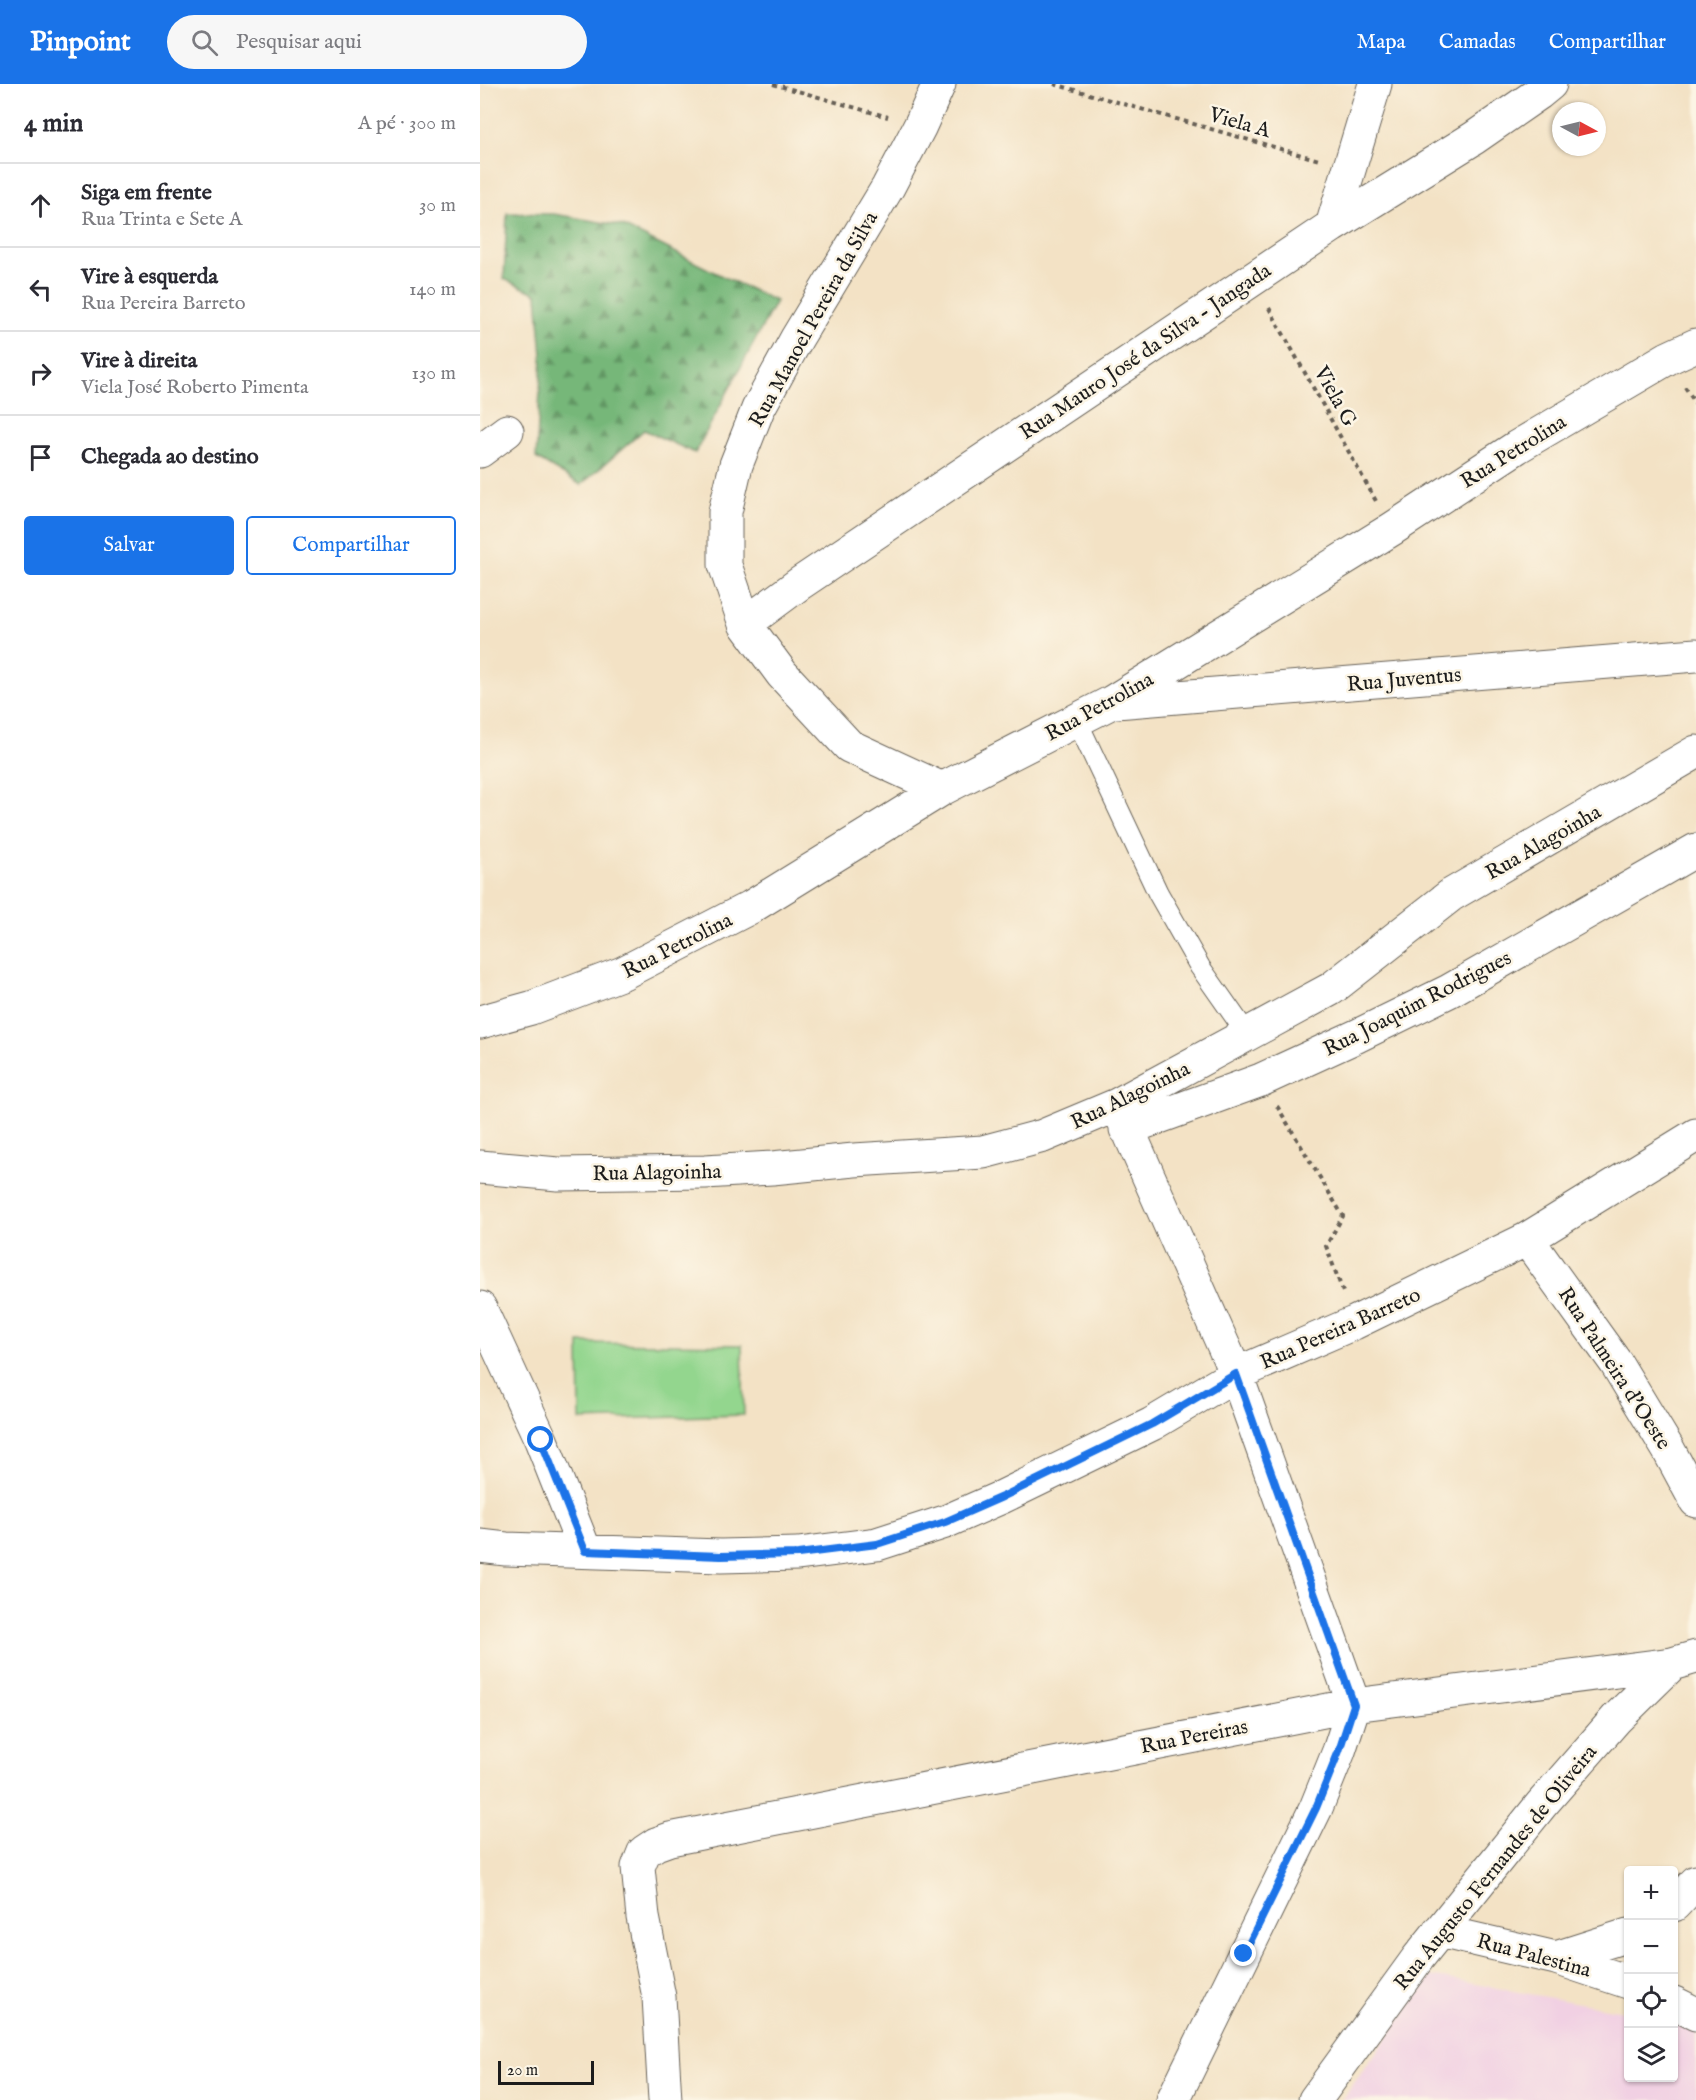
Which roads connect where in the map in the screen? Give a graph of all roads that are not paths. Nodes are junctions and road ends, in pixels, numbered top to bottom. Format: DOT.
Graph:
graph roads {
  1 [pos="939,84"];
  2 [pos="1375,84"];
  3 [pos="1550,84"];
  4 [pos="1332,226"];
  5 [pos="1696,345"];
  6 [pos="507,431"];
  7 [pos="480,451"];
  8 [pos="745,624"];
  9 [pos="1696,655"];
  10 [pos="1112,702"];
  11 [pos="1077,721"];
  12 [pos="1696,752"];
  13 [pos="942,789"];
  14 [pos="1696,850"];
  15 [pos="1331,989"];
  16 [pos="480,1021"];
  17 [pos="1247,1035"];
  18 [pos="1357,1036"];
  19 [pos="1121,1117"];
  20 [pos="1696,1135"];
  21 [pos="480,1167"];
  22 [pos="1527,1239"];
  23 [pos="480,1308"];
  24 [pos="1236,1374"];
  25 [pos="1696,1501"];
  26 [pos="480,1546"];
  27 [pos="585,1551"];
  28 [pos="1684,1660"];
  29 [pos="1354,1705"];
  30 [pos="1696,1882"];
  31 [pos="1678,1901"];
  32 [pos="1439,1931"];
  33 [pos="1624,1937"];
  34 [pos="1556,1958"];
  35 [pos="1624,1980"];
  36 [pos="1678,2005"];
  37 [pos="1696,2014"];
  38 [pos="665,2100"];
  39 [pos="1173,2100"];
  40 [pos="1315,2100"];
  1 -- 8 [label="street, Rua Manoel Pereira da Silva"];
  2 -- 4 [label="street"];
  3 -- 4 [label="street, Rua Mauro José da Silva - Jangada"];
  4 -- 8 [label="street, Rua Mauro José da Silva - Jangada"];
  5 -- 10 [label="street, Rua Petrolina"];
  6 -- 7 [label="street"];
  8 -- 13 [label="street, Rua Manoel Pereira da Silva"];
  9 -- 10 [label="street, Rua Juventus"];
  10 -- 11 [label="street, Rua Petrolina"];
  11 -- 13 [label="street, Rua Petrolina"];
  11 -- 17 [label="lane"];
  12 -- 15 [label="street, Rua Alagoinha"];
  13 -- 16 [label="street, Rua Petrolina"];
  14 -- 18 [label="street, Rua Joaquim Rodrigues"];
  15 -- 17 [label="street, Rua Alagoinha"];
  15 -- 18 [label="street"];
  17 -- 19 [label="street, Rua Alagoinha"];
  18 -- 19 [label="street, Rua Joaquim Rodrigues"];
  19 -- 21 [label="street, Rua Alagoinha"];
  19 -- 24 [label="street"];
  20 -- 22 [label="street, Rua Pereira Barreto"];
  22 -- 24 [label="street, Rua Pereira Barreto"];
  22 -- 25 [label="street, Rua Palmeira d'Oeste"];
  23 -- 27 [label="street"];
  24 -- 27 [label="street, Rua Pereira Barreto"];
  24 -- 29 [label="street"];
  26 -- 27 [label="street, Rua Pereira Barreto"];
  28 -- 29 [label="street, Rua Pereiras"];
  28 -- 32 [label="street, Rua Augusto Fernandes de Oliveira"];
  29 -- 38 [label="street, Rua Pereiras"];
  29 -- 39 [label="street"];
  30 -- 31 [label="street"];
  32 -- 34 [label="street, Rua Palestina"];
  32 -- 40 [label="street, Rua Augusto Fernandes de Oliveira"];
  33 -- 34 [label="street"];
  34 -- 35 [label="street, Rua Palestina"];
  36 -- 37 [label="street"];
}
